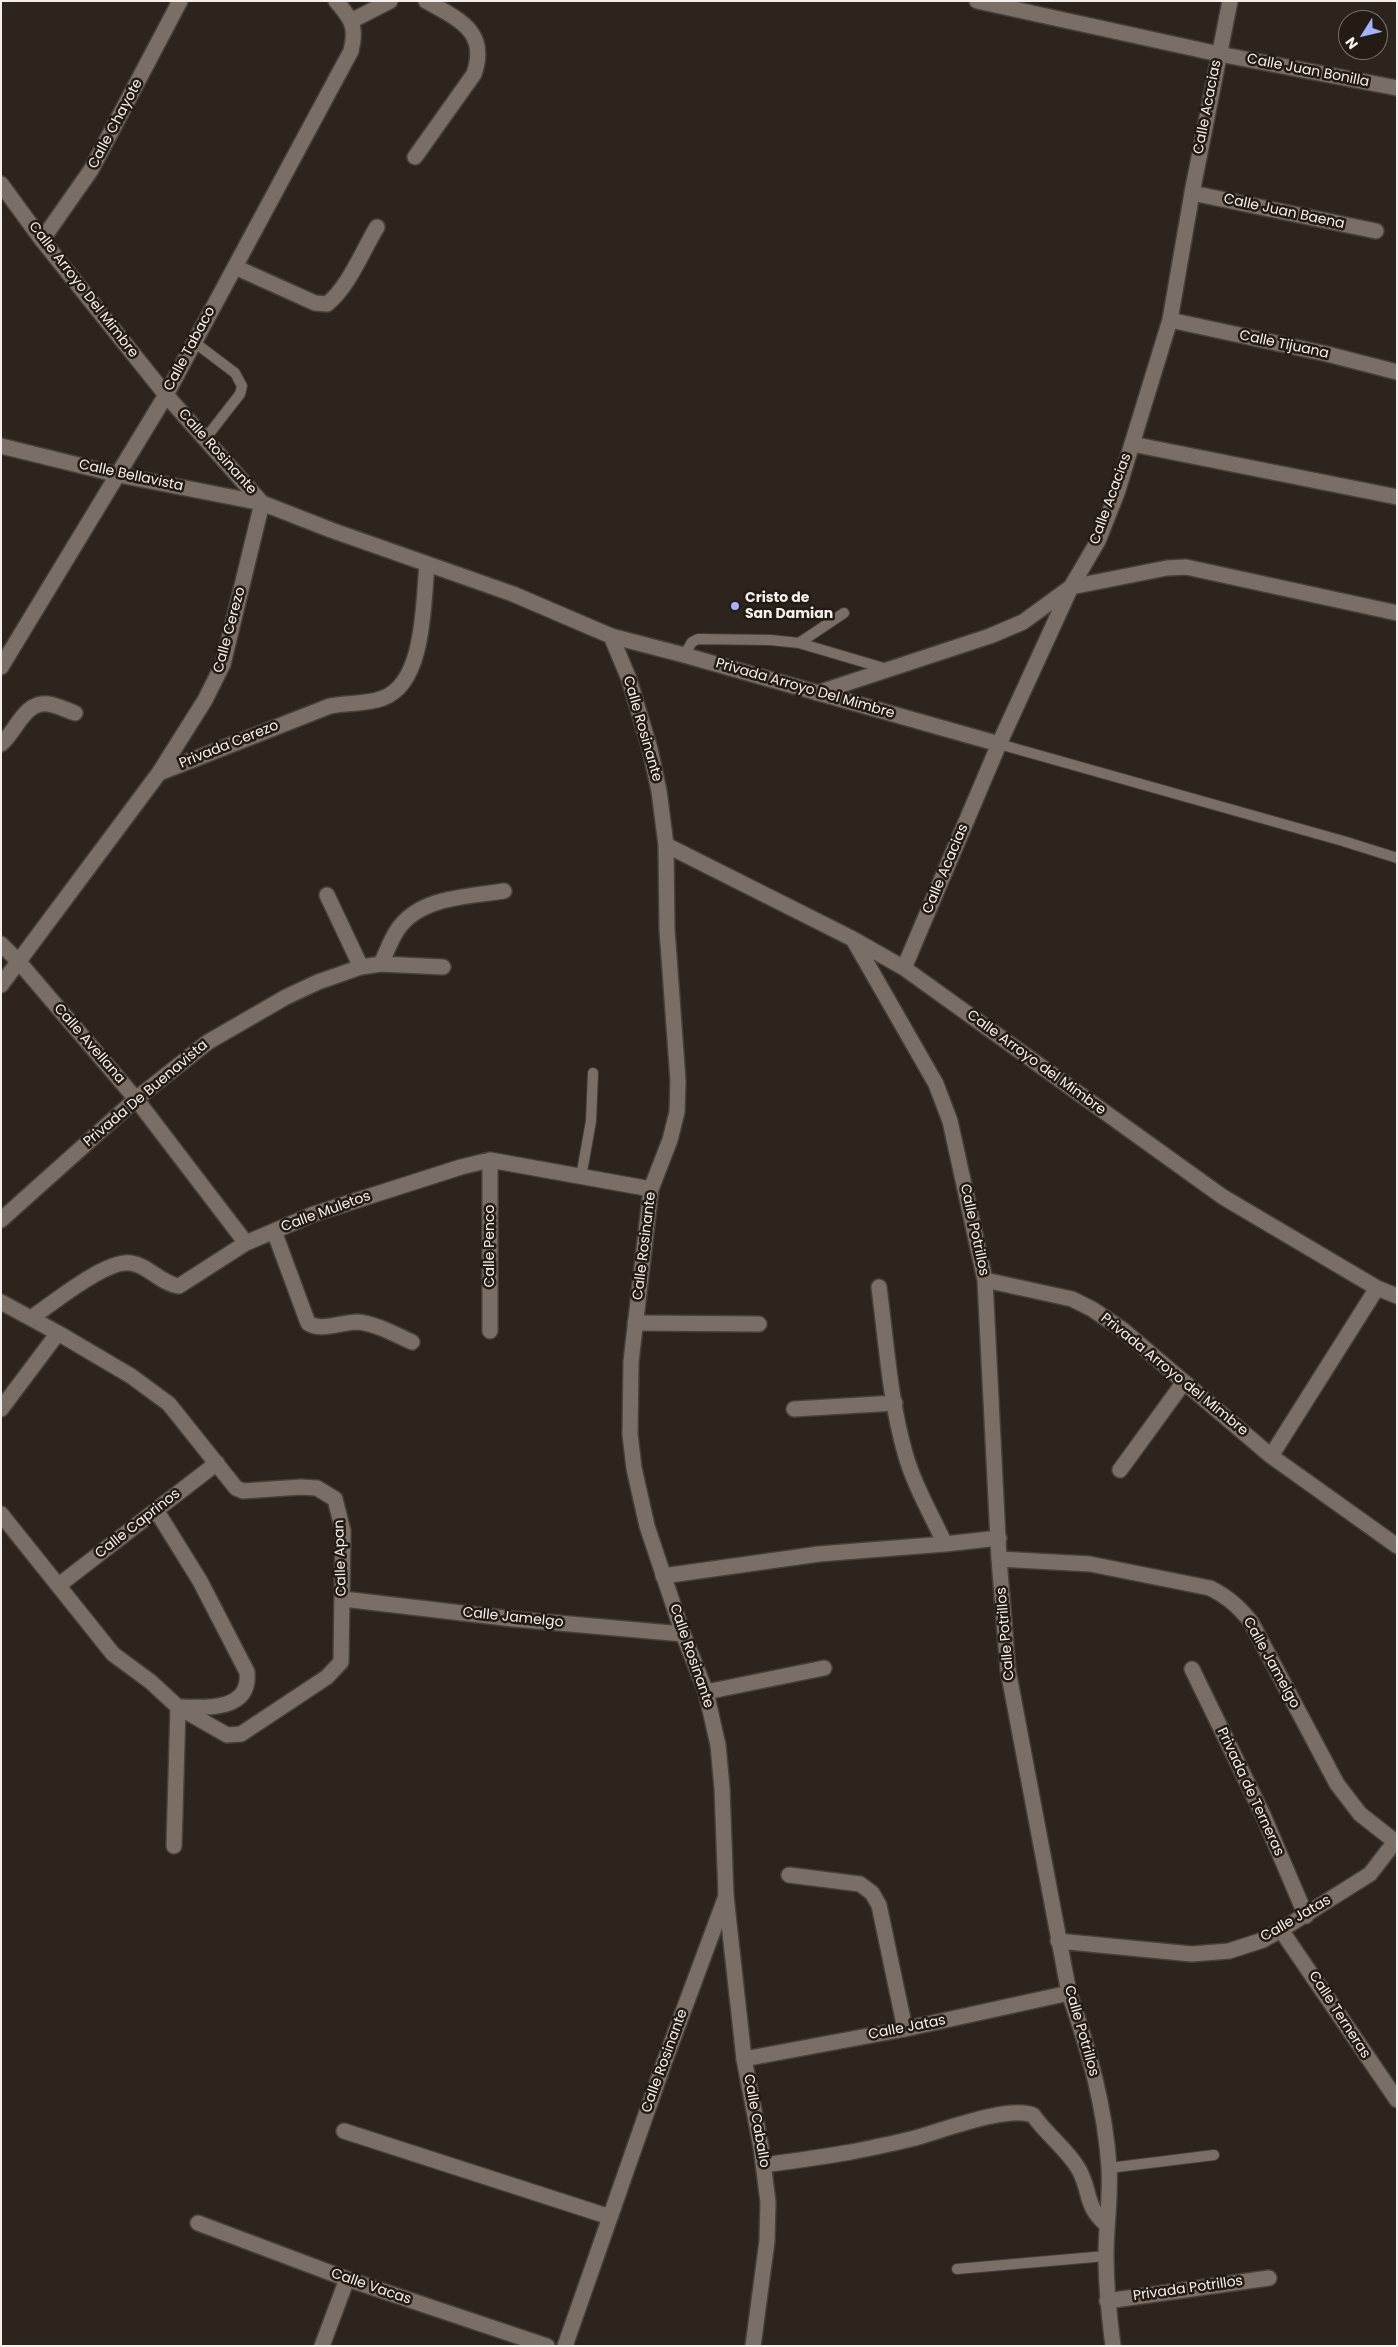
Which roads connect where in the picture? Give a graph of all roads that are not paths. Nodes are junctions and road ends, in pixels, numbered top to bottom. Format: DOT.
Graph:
graph roads {
  1 [pos="180,1"];
  2 [pos="336,1"];
  3 [pos="390,1"];
  4 [pos="426,1"];
  5 [pos="977,1"];
  6 [pos="1230,1"];
  7 [pos="351,21"];
  8 [pos="1219,54"];
  9 [pos="1397,88"];
  10 [pos="415,156"];
  11 [pos="1,184"];
  12 [pos="1192,193"];
  13 [pos="376,227"];
  14 [pos="1376,231"];
  15 [pos="42,240"];
  16 [pos="235,267"];
  17 [pos="1170,320"];
  18 [pos="194,342"];
  19 [pos="1397,372"];
  20 [pos="166,395"];
  21 [pos="205,439"];
  22 [pos="1132,444"];
  23 [pos="1,446"];
  24 [pos="119,475"];
  25 [pos="1397,498"];
  26 [pos="262,503"];
  27 [pos="427,565"];
  28 [pos="1071,587"];
  29 [pos="844,613"];
  30 [pos="1397,613"];
  31 [pos="611,636"];
  32 [pos="799,643"];
  33 [pos="684,654"];
  34 [pos="1,667"];
  35 [pos="888,669"];
  36 [pos="817,693"];
  37 [pos="75,713"];
  38 [pos="1,744"];
  39 [pos="999,744"];
  40 [pos="159,773"];
  41 [pos="666,845"];
  42 [pos="1397,858"];
  43 [pos="504,891"];
  44 [pos="327,895"];
  45 [pos="854,939"];
  46 [pos="1,944"];
  47 [pos="18,962"];
  48 [pos="381,964"];
  49 [pos="361,967"];
  50 [pos="443,967"];
  51 [pos="904,968"];
  52 [pos="1,985"];
  53 [pos="593,1073"];
  54 [pos="136,1099"];
  55 [pos="490,1160"];
  56 [pos="581,1177"];
  57 [pos="651,1189"];
  58 [pos="1,1220"];
  59 [pos="274,1231"];
  60 [pos="246,1243"];
  61 [pos="985,1280"];
  62 [pos="878,1287"];
  63 [pos="1377,1288"];
  64 [pos="1397,1296"];
  65 [pos="1,1302"];
  66 [pos="31,1318"];
  67 [pos="635,1323"];
  68 [pos="759,1324"];
  69 [pos="490,1331"];
  70 [pos="58,1333"];
  71 [pos="412,1342"];
  72 [pos="1184,1382"];
  73 [pos="895,1402"];
  74 [pos="1,1409"];
  75 [pos="794,1410"];
  76 [pos="1272,1456"];
  77 [pos="217,1463"];
  78 [pos="1120,1470"];
  79 [pos="156,1510"];
  80 [pos="1,1514"];
  81 [pos="998,1538"];
  82 [pos="944,1544"];
  83 [pos="1397,1546"];
  84 [pos="999,1559"];
  85 [pos="663,1576"];
  86 [pos="59,1585"];
  87 [pos="343,1599"];
  88 [pos="683,1634"];
  89 [pos="824,1668"];
  90 [pos="1192,1669"];
  91 [pos="706,1692"];
  92 [pos="178,1707"];
  93 [pos="1396,1843"];
  94 [pos="174,1846"];
  95 [pos="789,1875"];
  96 [pos="726,1896"];
  97 [pos="1306,1916"];
  98 [pos="1281,1930"];
  99 [pos="1058,1941"];
  100 [pos="1069,1993"];
  101 [pos="905,2029"];
  102 [pos="744,2059"];
  103 [pos="1397,2100"];
  104 [pos="344,2131"];
  105 [pos="1214,2155"];
  106 [pos="764,2165"];
  107 [pos="1109,2168"];
  108 [pos="610,2217"];
  109 [pos="198,2223"];
  110 [pos="1107,2225"];
  111 [pos="1106,2256"];
  112 [pos="957,2269"];
  113 [pos="1269,2278"];
  114 [pos="347,2279"];
  115 [pos="1107,2302"];
  116 [pos="322,2346"];
  117 [pos="547,2346"];
  118 [pos="565,2346"];
  119 [pos="753,2346"];
  120 [pos="1113,2346"];
  1 -- 15 [label="street, Calle Chayote"];
  2 -- 7 [label="street"];
  3 -- 7 [label="street"];
  4 -- 10 [label="street"];
  5 -- 8 [label="street, Calle Juan Bonilla"];
  6 -- 8 [label="street, Calle Acacias"];
  7 -- 16 [label="street, Calle Tabaco"];
  8 -- 9 [label="street, Calle Juan Bonilla"];
  8 -- 12 [label="street, Calle Acacias"];
  11 -- 15 [label="street, Calle Arroyo Del Mimbre"];
  12 -- 14 [label="street, Calle Juan Baena"];
  12 -- 17 [label="street, Calle Acacias"];
  13 -- 16 [label="street"];
  15 -- 20 [label="street, Calle Arroyo Del Mimbre"];
  16 -- 18 [label="street, Calle Tabaco"];
  17 -- 19 [label="street, Calle Tijuana"];
  17 -- 22 [label="street, Calle Acacias"];
  18 -- 20 [label="street, Calle Tabaco"];
  18 -- 21 [label="lane"];
  20 -- 21 [label="street, Calle Rosinante"];
  20 -- 24 [label="street, Calle Tabaco"];
  21 -- 26 [label="street, Calle Rosinante"];
  22 -- 25 [label="street"];
  22 -- 28 [label="street, Calle Acacias"];
  23 -- 24 [label="street, Calle Bellavista"];
  24 -- 26 [label="street, Calle Bellavista"];
  24 -- 34 [label="street, Calle Tabaco"];
  26 -- 27 [label="street, Calle Rosinante"];
  26 -- 40 [label="street, Calle Cerezo"];
  27 -- 31 [label="street, Calle Rosinante"];
  27 -- 40 [label="street, Privada Cerezo"];
  28 -- 30 [label="street"];
  28 -- 35 [label="street"];
  28 -- 39 [label="street, Calle Acacias"];
  29 -- 32 [label="lane"];
  31 -- 33 [label="street, Privada Arroyo Del Mimbre"];
  31 -- 41 [label="street, Calle Rosinante"];
  32 -- 33 [label="lane"];
  32 -- 35 [label="lane"];
  33 -- 36 [label="street, Privada Arroyo Del Mimbre"];
  35 -- 36 [label="street"];
  36 -- 39 [label="street, Privada Arroyo Del Mimbre"];
  37 -- 38 [label="street"];
  39 -- 42 [label="lane"];
  39 -- 51 [label="street, Calle Acacias"];
  40 -- 47 [label="street"];
  41 -- 45 [label="street, Calle Arroyo del Mimbre"];
  41 -- 57 [label="street, Calle Rosinante"];
  43 -- 48 [label="street"];
  44 -- 49 [label="street"];
  45 -- 51 [label="street, Calle Arroyo del Mimbre"];
  45 -- 61 [label="street, Calle Potrillos"];
  46 -- 47 [label="street, Calle Avellana"];
  47 -- 52 [label="street"];
  47 -- 54 [label="street, Calle Avellana"];
  48 -- 49 [label="street, Privada De Buenavista"];
  48 -- 50 [label="street, Privada De Buenavista"];
  49 -- 54 [label="street, Privada De Buenavista"];
  51 -- 63 [label="street, Calle Arroyo del Mimbre"];
  53 -- 56 [label="lane"];
  54 -- 58 [label="street, Privada De Buenavista"];
  54 -- 60 [label="street, Calle Avellana"];
  55 -- 56 [label="street, Calle Muletos"];
  55 -- 59 [label="street, Calle Muletos"];
  55 -- 69 [label="street, Calle Penco"];
  56 -- 57 [label="street, Calle Muletos"];
  57 -- 67 [label="street, Calle Rosinante"];
  59 -- 60 [label="street, Calle Muletos"];
  59 -- 71 [label="street"];
  60 -- 66 [label="street, Calle Muletos"];
  61 -- 72 [label="street, Privada Arroyo del Mimbre"];
  61 -- 81 [label="street, Calle Potrillos"];
  62 -- 73 [label="street"];
  63 -- 64 [label="street, Calle Arroyo del Mimbre"];
  63 -- 76 [label="street"];
  65 -- 66 [label="street, Calle Apan"];
  66 -- 70 [label="street, Calle Apan"];
  67 -- 68 [label="street"];
  67 -- 85 [label="street, Calle Rosinante"];
  70 -- 74 [label="street"];
  70 -- 77 [label="street, Calle Apan"];
  72 -- 76 [label="street, Privada Arroyo del Mimbre"];
  72 -- 78 [label="street"];
  73 -- 75 [label="street"];
  73 -- 82 [label="street"];
  76 -- 83 [label="street, Privada Arroyo del Mimbre"];
  77 -- 79 [label="street, Calle Caprinos"];
  77 -- 87 [label="street, Calle Apan"];
  79 -- 86 [label="street, Calle Caprinos"];
  79 -- 92 [label="street"];
  80 -- 86 [label="street"];
  81 -- 82 [label="street"];
  81 -- 84 [label="street, Calle Potrillos"];
  82 -- 85 [label="street"];
  84 -- 93 [label="street, Calle Jamelgo"];
  84 -- 99 [label="street, Calle Potrillos"];
  85 -- 88 [label="street, Calle Rosinante"];
  86 -- 92 [label="street"];
  87 -- 88 [label="street, Calle Jamelgo"];
  87 -- 92 [label="street, Calle Apan"];
  88 -- 91 [label="street, Calle Rosinante"];
  89 -- 91 [label="street"];
  90 -- 97 [label="street, Privada de Terneras"];
  91 -- 96 [label="street, Calle Rosinante"];
  92 -- 94 [label="street"];
  93 -- 97 [label="street, Calle Jatas"];
  95 -- 101 [label="street"];
  96 -- 102 [label="street, Calle Caballo"];
  96 -- 108 [label="street, Calle Rosinante"];
  97 -- 98 [label="street, Calle Jatas"];
  98 -- 99 [label="street, Calle Jatas"];
  98 -- 103 [label="street, Calle Terneras"];
  99 -- 100 [label="street, Calle Potrillos"];
  100 -- 101 [label="street, Calle Jatas"];
  100 -- 107 [label="street, Calle Potrillos"];
  101 -- 102 [label="street, Calle Jatas"];
  102 -- 106 [label="street, Calle Caballo"];
  104 -- 108 [label="street"];
  105 -- 107 [label="lane"];
  106 -- 110 [label="street"];
  106 -- 119 [label="street, Calle Caballo"];
  107 -- 110 [label="street, Calle Potrillos"];
  108 -- 118 [label="street, Calle Rosinante"];
  109 -- 114 [label="street, Calle Vacas"];
  110 -- 111 [label="street, Calle Potrillos"];
  111 -- 112 [label="lane"];
  111 -- 115 [label="street, Calle Potrillos"];
  113 -- 115 [label="street, Privada Potrillos"];
  114 -- 116 [label="street"];
  114 -- 117 [label="street, Calle Vacas"];
  115 -- 120 [label="street, Calle Potrillos"];
}
